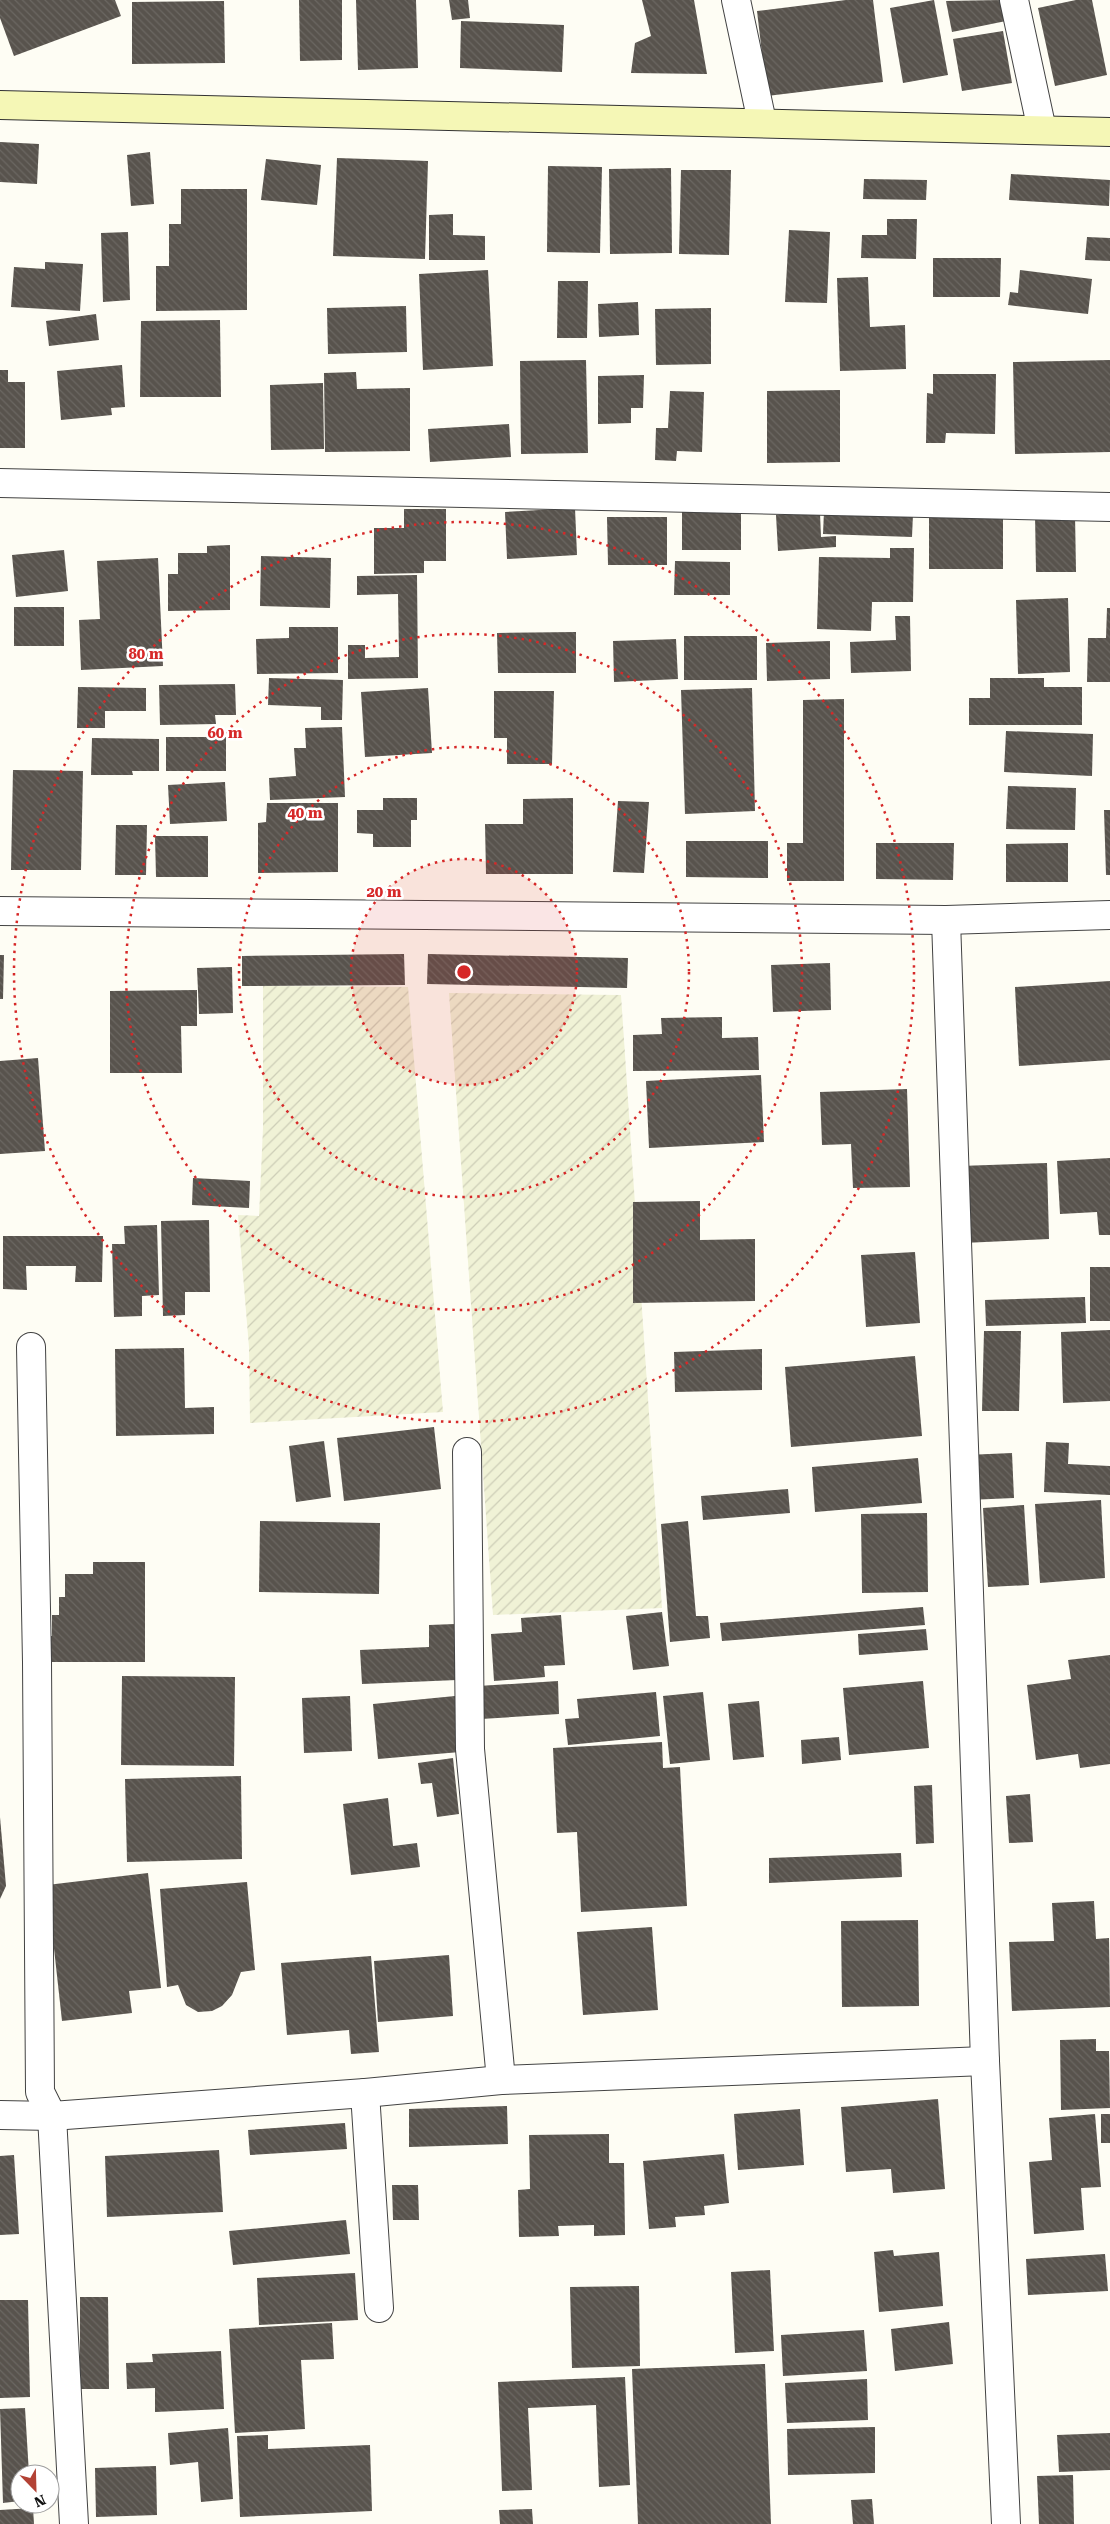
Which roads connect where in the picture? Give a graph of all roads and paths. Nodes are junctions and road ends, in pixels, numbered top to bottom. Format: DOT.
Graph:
graph roads {
  1 [pos="736,0"];
  2 [pos="1014,0"];
  3 [pos="0,105"];
  4 [pos="762,122"];
  5 [pos="1042,130"];
  6 [pos="1110,132"];
  7 [pos="0,483"];
  8 [pos="1110,507"];
  9 [pos="0,911"];
  10 [pos="1110,914"];
  11 [pos="946,920"];
  12 [pos="31,1347"];
  13 [pos="467,1452"];
  14 [pos="985,2060"];
  15 [pos="502,2080"];
  16 [pos="365,2093"];
  17 [pos="0,2115"];
  18 [pos="52,2116"];
  19 [pos="379,2308"];
  20 [pos="74,2524"];
  21 [pos="1006,2524"];
  1 -- 4 [label="street"];
  2 -- 5 [label="street"];
  3 -- 4 [label="main road"];
  4 -- 5 [label="main road"];
  5 -- 6 [label="main road"];
  7 -- 8 [label="street"];
  9 -- 11 [label="street"];
  10 -- 11 [label="street"];
  11 -- 14 [label="street"];
  12 -- 18 [label="street"];
  13 -- 15 [label="street"];
  14 -- 15 [label="street"];
  14 -- 21 [label="street"];
  15 -- 16 [label="street"];
  16 -- 18 [label="street"];
  16 -- 19 [label="street"];
  17 -- 18 [label="street"];
  18 -- 20 [label="street"];
}
